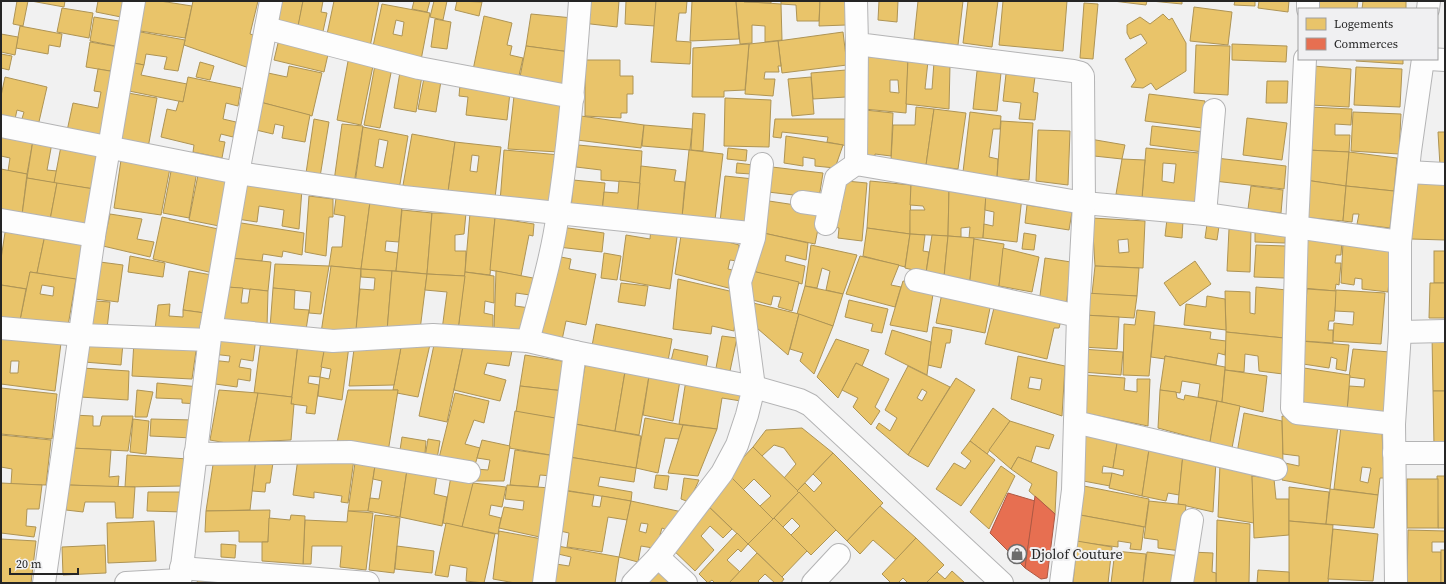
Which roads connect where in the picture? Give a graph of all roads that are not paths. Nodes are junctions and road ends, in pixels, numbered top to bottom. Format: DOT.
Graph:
graph roads {
  1 [pos="134,1"];
  2 [pos="271,1"];
  3 [pos="580,1"];
  4 [pos="856,1"];
  5 [pos="266,28"];
  6 [pos="857,44"];
  7 [pos="1305,60"];
  8 [pos="1423,60"];
  9 [pos="573,97"];
  10 [pos="1214,110"];
  11 [pos="1,126"];
  12 [pos="110,147"];
  13 [pos="762,164"];
  14 [pos="856,164"];
  15 [pos="1408,172"];
  16 [pos="238,173"];
  17 [pos="1445,174"];
  18 [pos="802,202"];
  19 [pos="1084,203"];
  20 [pos="558,213"];
  21 [pos="1205,214"];
  22 [pos="1,220"];
  23 [pos="1297,227"];
  24 [pos="754,235"];
  25 [pos="94,236"];
  26 [pos="1400,242"];
  27 [pos="916,280"];
  28 [pos="1078,316"];
  29 [pos="1,328"];
  30 [pos="1445,331"];
  31 [pos="1400,332"];
  32 [pos="210,334"];
  33 [pos="81,335"];
  34 [pos="528,341"];
  35 [pos="575,352"];
  36 [pos="754,387"];
  37 [pos="1075,422"];
  38 [pos="1394,424"];
  39 [pos="1394,453"];
  40 [pos="1445,453"];
  41 [pos="195,454"];
  42 [pos="1276,469"];
  43 [pos="469,472"];
  44 [pos="1192,520"];
  45 [pos="839,555"];
  46 [pos="658,557"];
  47 [pos="180,577"];
  48 [pos="44,583"];
  49 [pos="126,583"];
  50 [pos="368,583"];
  51 [pos="544,583"];
  52 [pos="634,583"];
  53 [pos="686,583"];
  54 [pos="813,583"];
  55 [pos="1002,583"];
  56 [pos="1061,583"];
  57 [pos="1182,583"];
  58 [pos="1396,583"];
  1 -- 12 [label="street"];
  2 -- 5 [label="street"];
  3 -- 9 [label="street"];
  4 -- 6 [label="street"];
  5 -- 9 [label="street"];
  5 -- 16 [label="street"];
  6 -- 14 [label="street"];
  6 -- 19 [label="street"];
  7 -- 23 [label="street"];
  8 -- 15 [label="street"];
  9 -- 20 [label="street"];
  10 -- 21 [label="street"];
  11 -- 12 [label="street"];
  12 -- 16 [label="street"];
  12 -- 25 [label="street"];
  13 -- 24 [label="street"];
  14 -- 18 [label="street"];
  14 -- 19 [label="street"];
  15 -- 17 [label="street"];
  15 -- 26 [label="street"];
  16 -- 20 [label="street"];
  16 -- 32 [label="street"];
  19 -- 21 [label="street"];
  19 -- 28 [label="street"];
  20 -- 24 [label="street"];
  20 -- 34 [label="street"];
  21 -- 23 [label="street"];
  22 -- 25 [label="street"];
  23 -- 26 [label="street"];
  23 -- 38 [label="street"];
  24 -- 36 [label="street"];
  25 -- 33 [label="street"];
  26 -- 31 [label="street"];
  27 -- 28 [label="street"];
  28 -- 37 [label="street"];
  29 -- 33 [label="street"];
  30 -- 31 [label="street"];
  31 -- 38 [label="street"];
  32 -- 33 [label="street"];
  32 -- 34 [label="street"];
  32 -- 41 [label="street"];
  33 -- 48 [label="street"];
  34 -- 35 [label="street"];
  35 -- 36 [label="street"];
  35 -- 51 [label="street"];
  36 -- 46 [label="street"];
  36 -- 55 [label="street"];
  37 -- 42 [label="street"];
  37 -- 56 [label="street"];
  38 -- 39 [label="street"];
  39 -- 40 [label="street"];
  39 -- 58 [label="street"];
  41 -- 43 [label="street"];
  41 -- 47 [label="street"];
  44 -- 57 [label="street"];
  45 -- 54 [label="street"];
  46 -- 52 [label="street"];
  46 -- 53 [label="street"];
  47 -- 49 [label="street"];
  47 -- 50 [label="street"];
}
